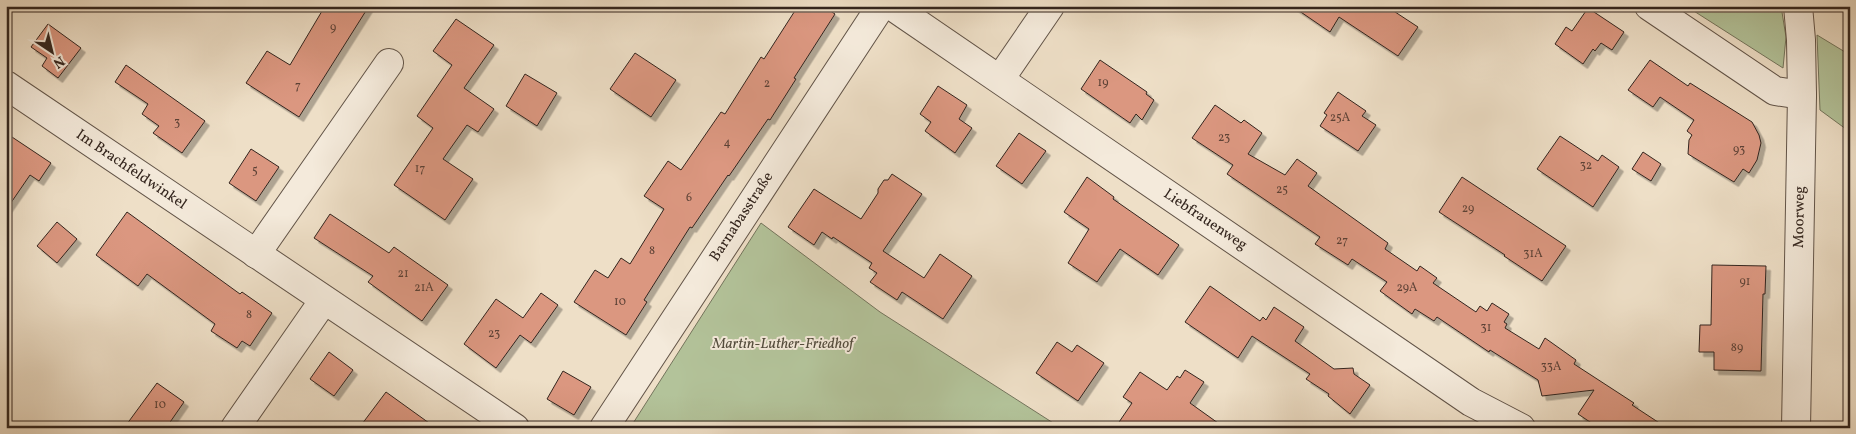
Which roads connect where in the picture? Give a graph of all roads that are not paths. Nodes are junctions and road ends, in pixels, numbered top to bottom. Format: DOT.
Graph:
graph roads {
  1 [pos="880,6"];
  2 [pos="892,6"];
  3 [pos="1050,6"];
  4 [pos="1649,6"];
  5 [pos="1798,6"];
  6 [pos="389,64"];
  7 [pos="1000,80"];
  8 [pos="6,85"];
  9 [pos="1802,94"];
  10 [pos="256,254"];
  11 [pos="324,300"];
  12 [pos="235,428"];
  13 [pos="515,428"];
  14 [pos="604,428"];
  15 [pos="1521,428"];
  16 [pos="1796,428"];
  1 -- 14 [label="street, Barnabasstraße"];
  2 -- 7 [label="street, Liebfrauenweg"];
  3 -- 7 [label="street"];
  4 -- 9 [label="street"];
  5 -- 9 [label="street, Moorweg"];
  6 -- 10 [label="street"];
  7 -- 15 [label="street, Liebfrauenweg"];
  8 -- 10 [label="street, Im Brachfeldwinkel"];
  9 -- 16 [label="street, Moorweg"];
  10 -- 11 [label="street, Im Brachfeldwinkel"];
  11 -- 12 [label="street"];
  11 -- 13 [label="street, Im Brachfeldwinkel"];
}
